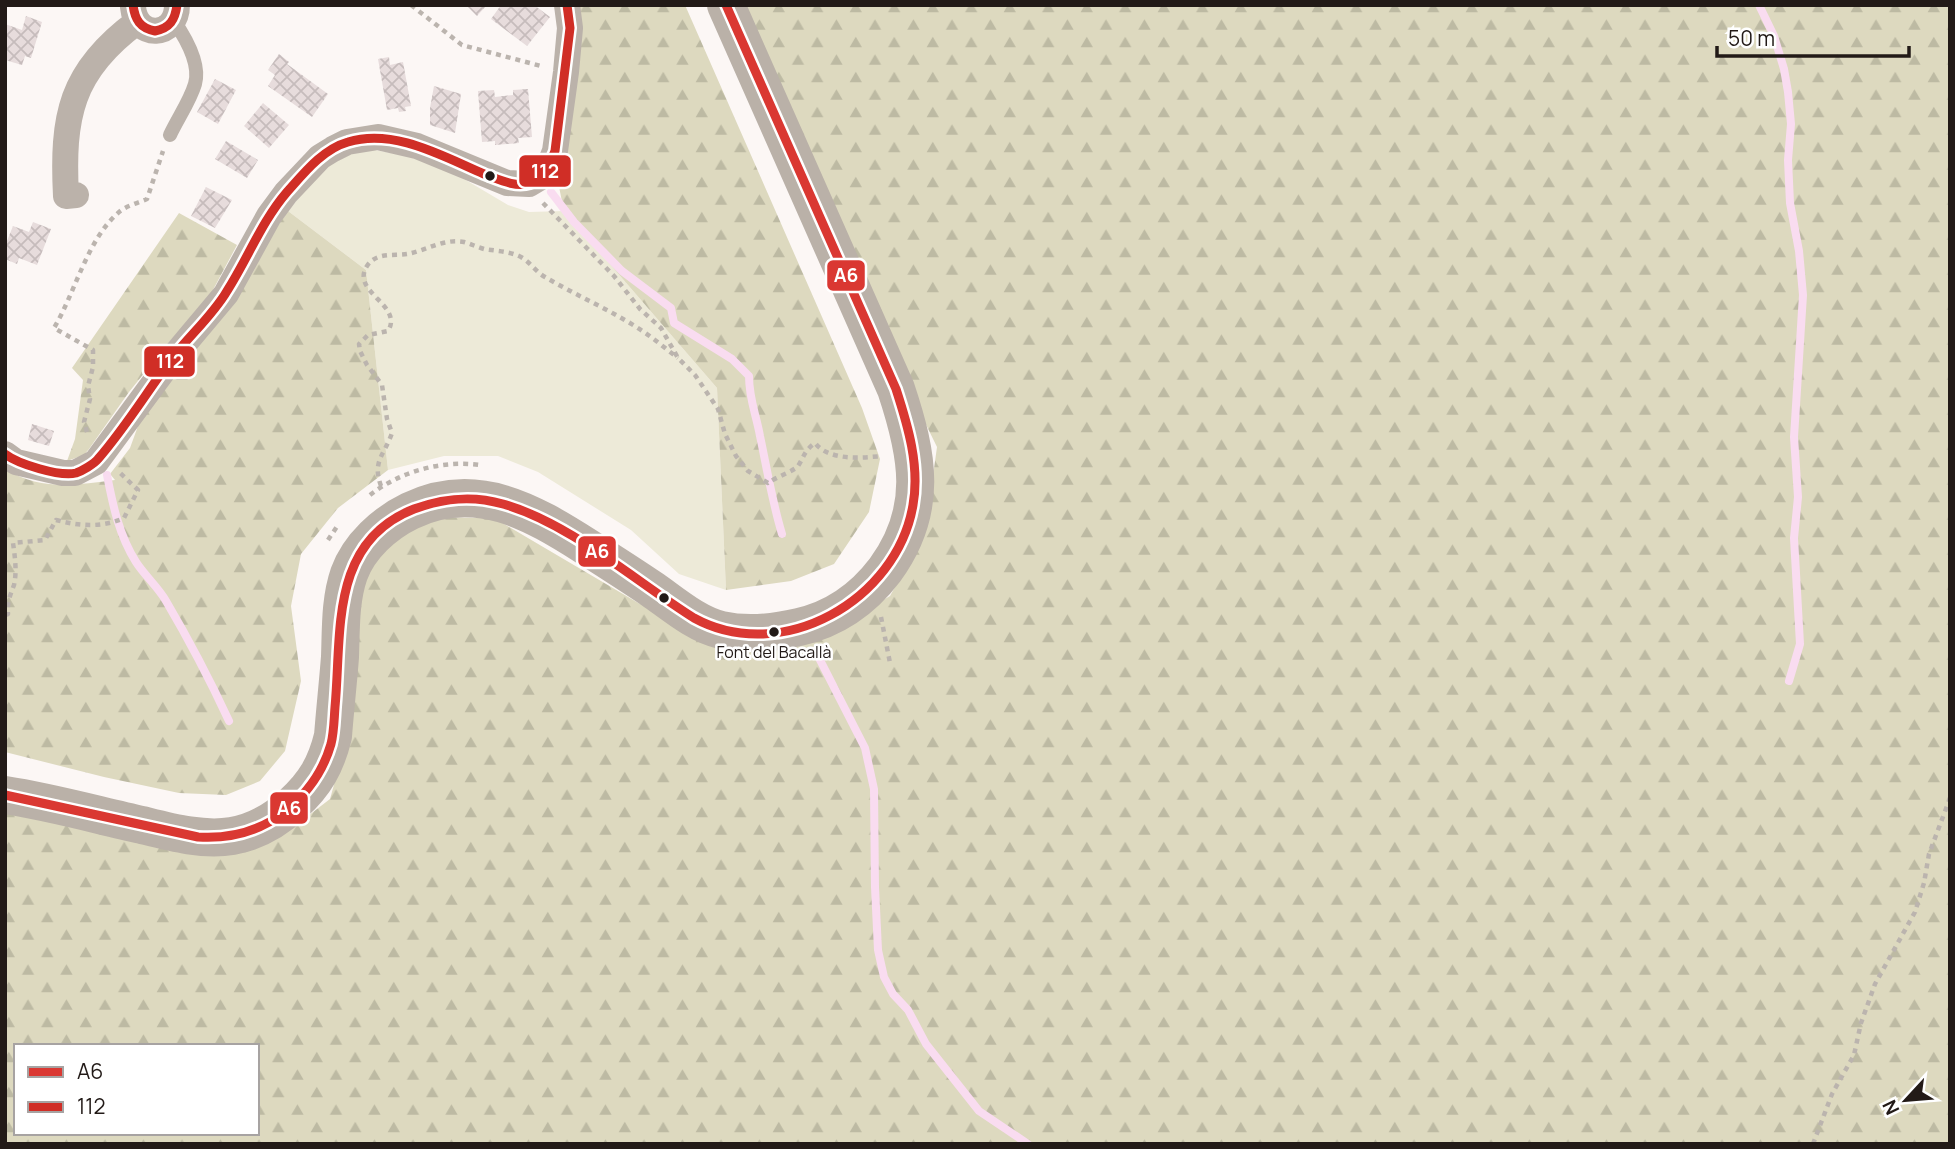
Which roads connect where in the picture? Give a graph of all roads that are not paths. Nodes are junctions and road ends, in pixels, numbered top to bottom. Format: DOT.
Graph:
graph roads {
  1 [pos="567,5"];
  2 [pos="709,5"];
  3 [pos="726,5"];
  4 [pos="135,13"];
  5 [pos="175,13"];
  6 [pos="168,140"];
  7 [pos="76,195"];
  8 [pos="5,454"];
  9 [pos="5,782"];
  10 [pos="5,795"];
  1 -- 8 [label="street"];
  2 -- 9 [label="main road"];
  3 -- 10 [label="main road"];
  4 -- 5 [label="street"];
  4 -- 7 [label="street"];
  5 -- 6 [label="lane"];
}
